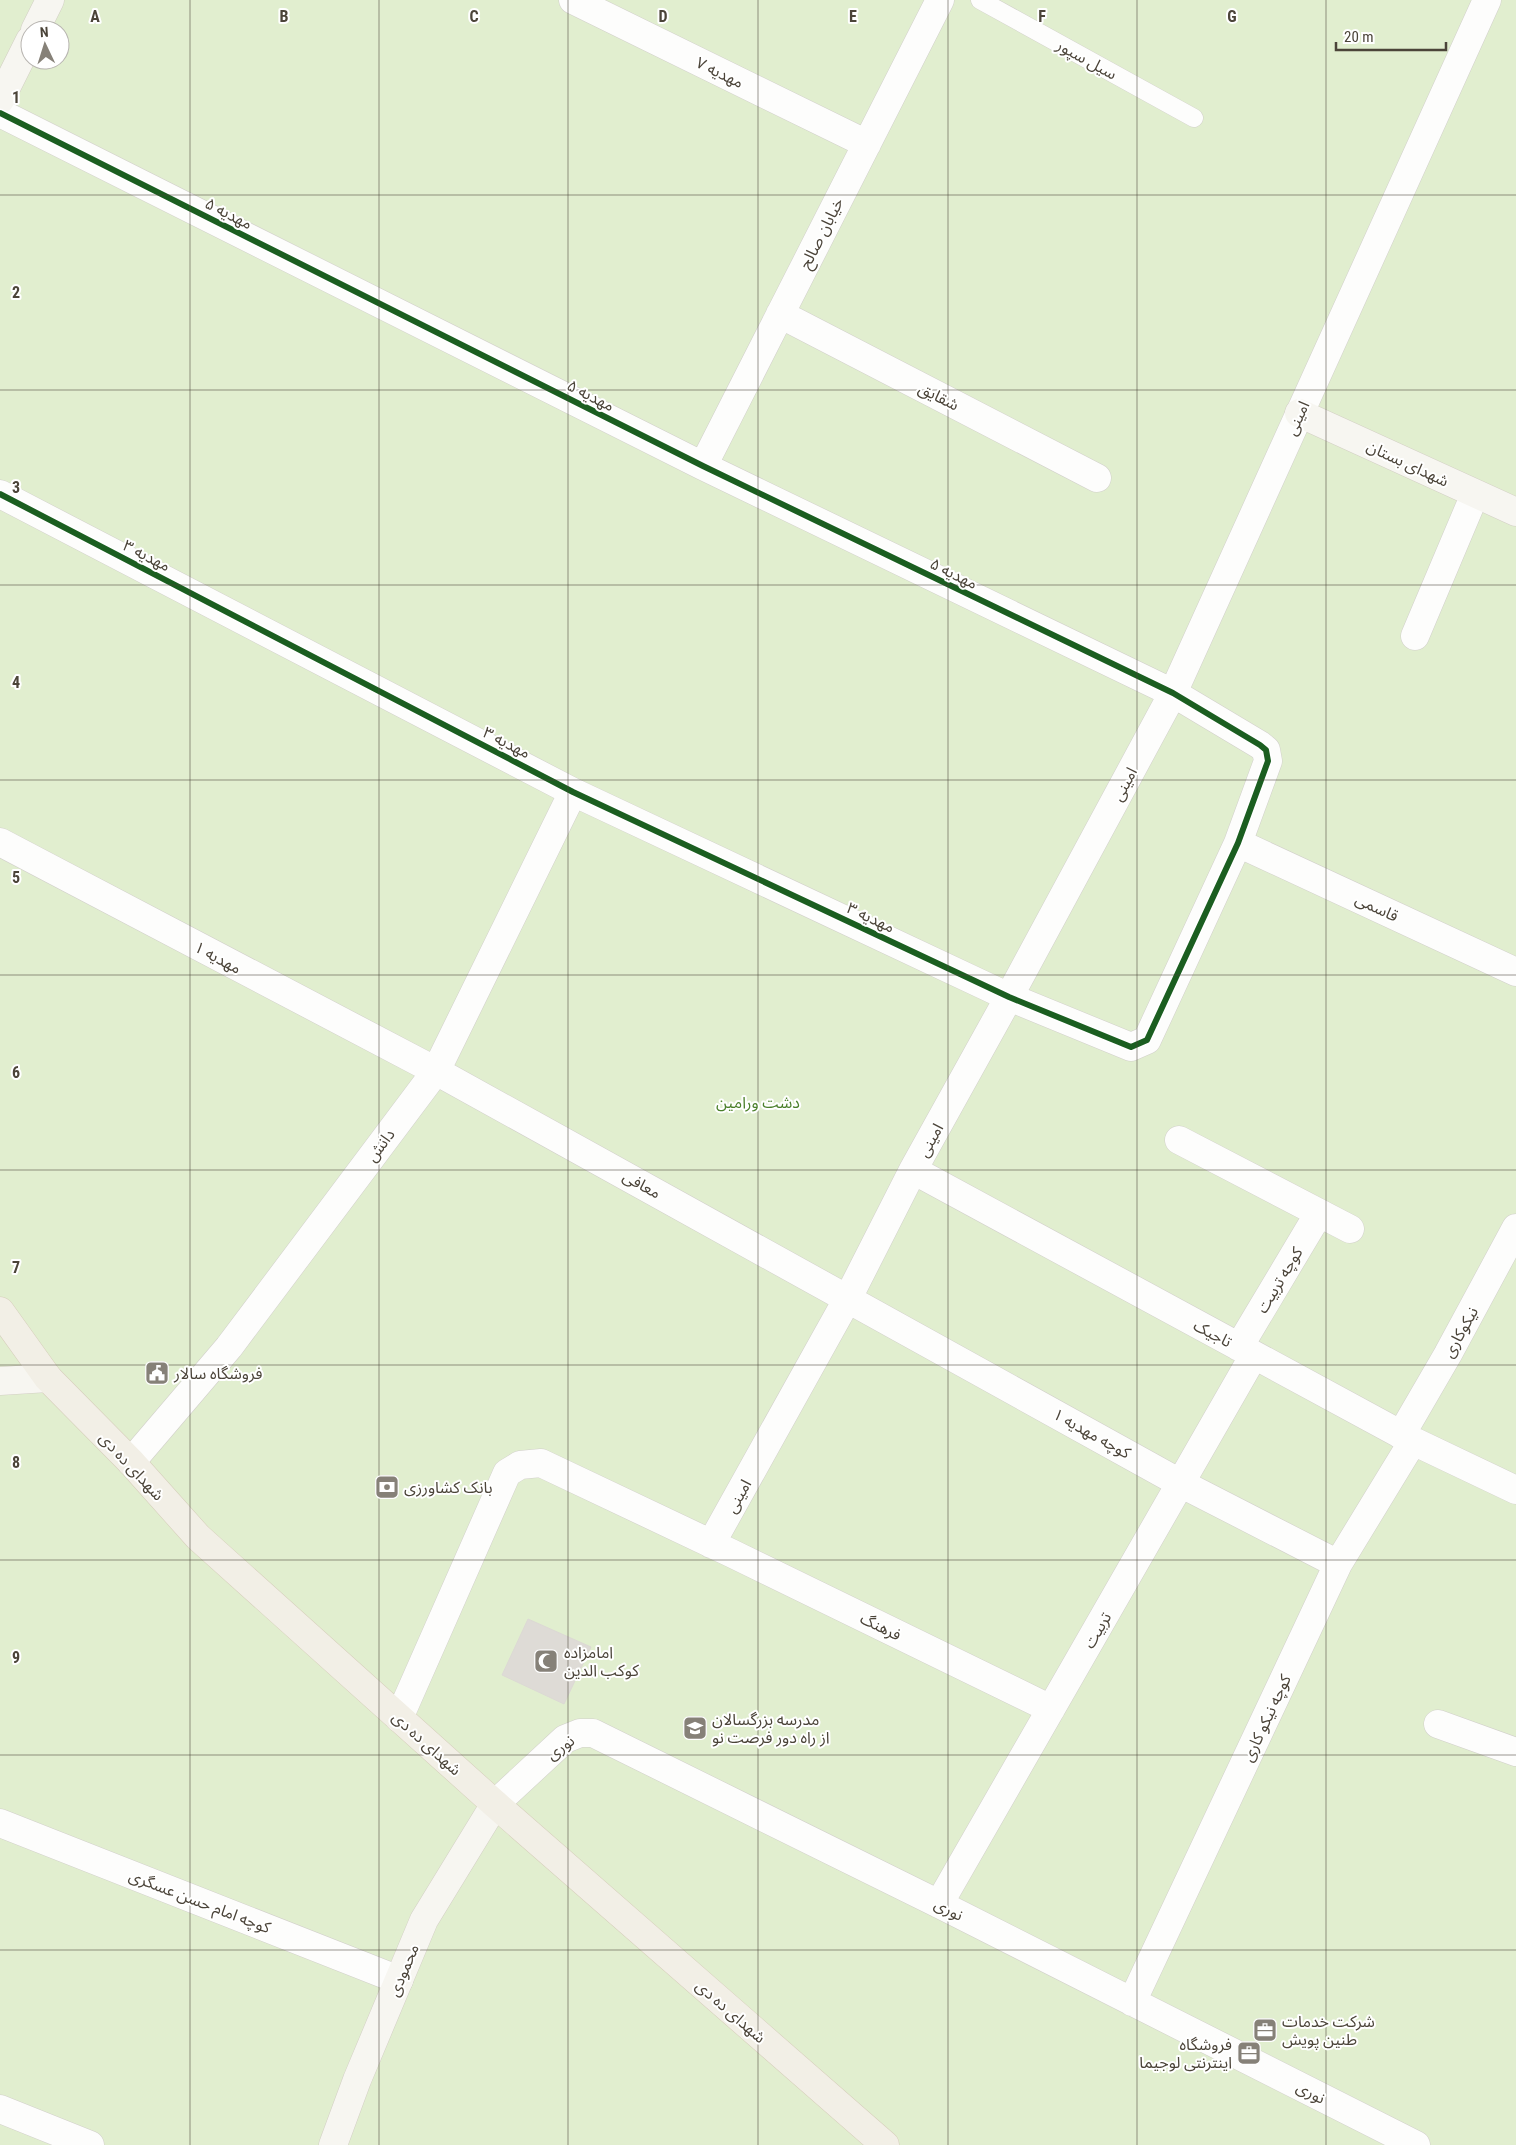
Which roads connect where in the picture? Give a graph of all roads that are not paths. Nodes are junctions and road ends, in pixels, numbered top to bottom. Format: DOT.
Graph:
graph roads {
  1 [pos="50,0"];
  2 [pos="573,0"];
  3 [pos="940,0"];
  4 [pos="980,0"];
  5 [pos="1487,0"];
  6 [pos="40,20"];
  7 [pos="20,60"];
  8 [pos="0,100"];
  9 [pos="0,114"];
  10 [pos="1194,118"];
  11 [pos="867,144"];
  12 [pos="780,314"];
  13 [pos="1299,413"];
  14 [pos="703,466"];
  15 [pos="1097,478"];
  16 [pos="0,494"];
  17 [pos="1475,494"];
  18 [pos="1516,512"];
  19 [pos="1415,636"];
  20 [pos="1172,693"];
  21 [pos="573,792"];
  22 [pos="0,842"];
  23 [pos="1238,843"];
  24 [pos="1516,972"];
  25 [pos="1009,997"];
  26 [pos="436,1071"];
  27 [pos="1179,1140"];
  28 [pos="913,1170"];
  29 [pos="1320,1213"];
  30 [pos="1516,1228"];
  31 [pos="1350,1229"];
  32 [pos="848,1298"];
  33 [pos="0,1310"];
  34 [pos="1247,1351"];
  35 [pos="48,1378"];
  36 [pos="0,1381"];
  37 [pos="1407,1438"];
  38 [pos="131,1462"];
  39 [pos="1180,1483"];
  40 [pos="1516,1490"];
  41 [pos="711,1544"];
  42 [pos="1338,1564"];
  43 [pos="1051,1709"];
  44 [pos="399,1718"];
  45 [pos="1438,1724"];
  46 [pos="1516,1752"];
  47 [pos="495,1804"];
  48 [pos="0,1823"];
  49 [pos="939,1904"];
  50 [pos="399,1980"];
  51 [pos="1132,2002"];
  52 [pos="0,2109"];
  53 [pos="90,2145"];
  54 [pos="333,2145"];
  55 [pos="885,2145"];
  56 [pos="1416,2145"];
  1 -- 6 [label="street"];
  2 -- 11 [label="street, مهدیه ۷"];
  3 -- 11 [label="street, خیابان صالح"];
  4 -- 10 [label="lane, سیل سپور"];
  5 -- 13 [label="street, امینی"];
  7 -- 8 [label="street"];
  9 -- 14 [label="street, مهدیه ۵"];
  11 -- 12 [label="street, خیابان صالح"];
  12 -- 14 [label="street, خیابان صالح"];
  12 -- 15 [label="street, شقایق"];
  13 -- 17 [label="street, شهدای بستان"];
  13 -- 20 [label="street, امینی"];
  14 -- 20 [label="street, مهدیه ۵"];
  16 -- 21 [label="street, مهدیه ۳"];
  17 -- 18 [label="street, شهدای بستان"];
  17 -- 19 [label="street"];
  20 -- 23 [label="street, مهدیه ۵"];
  20 -- 25 [label="street, امینی"];
  21 -- 25 [label="street, مهدیه ۳"];
  21 -- 26 [label="street, دانش"];
  22 -- 26 [label="street, مهدیه ۱"];
  23 -- 24 [label="street, قاسمی"];
  23 -- 25 [label="street, مهدیه ۳"];
  25 -- 28 [label="street, امینی"];
  26 -- 32 [label="street, معافی"];
  26 -- 38 [label="street, دانش"];
  27 -- 29 [label="street"];
  28 -- 32 [label="street, امینی"];
  28 -- 34 [label="street, تاجیک"];
  29 -- 31 [label="street"];
  29 -- 34 [label="street, کوچه تربیت"];
  30 -- 37 [label="street, نیکوکاری"];
  32 -- 39 [label="street, کوچه مهدیه ۱"];
  32 -- 41 [label="street, امینی"];
  33 -- 35 [label="main road, شهدای ده دی"];
  34 -- 37 [label="street, تاجیک"];
  34 -- 39 [label="street, تربیت"];
  35 -- 36 [label="street"];
  35 -- 38 [label="main road, شهدای ده دی"];
  37 -- 40 [label="street, تاجیک"];
  37 -- 42 [label="street, کوچه نیکو کاری"];
  38 -- 44 [label="main road, شهدای ده دی"];
  39 -- 42 [label="street, کوچه مهدیه ۱"];
  39 -- 43 [label="street, تربیت"];
  41 -- 43 [label="street, فرهنگ"];
  41 -- 44 [label="street, فرهنگ"];
  42 -- 51 [label="street, کوچه نیکو کاری"];
  43 -- 49 [label="street, تربیت"];
  44 -- 47 [label="main road, شهدای ده دی"];
  45 -- 46 [label="street"];
  47 -- 49 [label="street, نوری"];
  47 -- 50 [label="street, محمودی"];
  47 -- 55 [label="main road, شهدای ده دی"];
  48 -- 50 [label="street, کوچه امام حسن عسگری"];
  49 -- 51 [label="street, نوری"];
  50 -- 54 [label="street, محمودی"];
  51 -- 56 [label="street, نوری"];
  52 -- 53 [label="street"];
}
